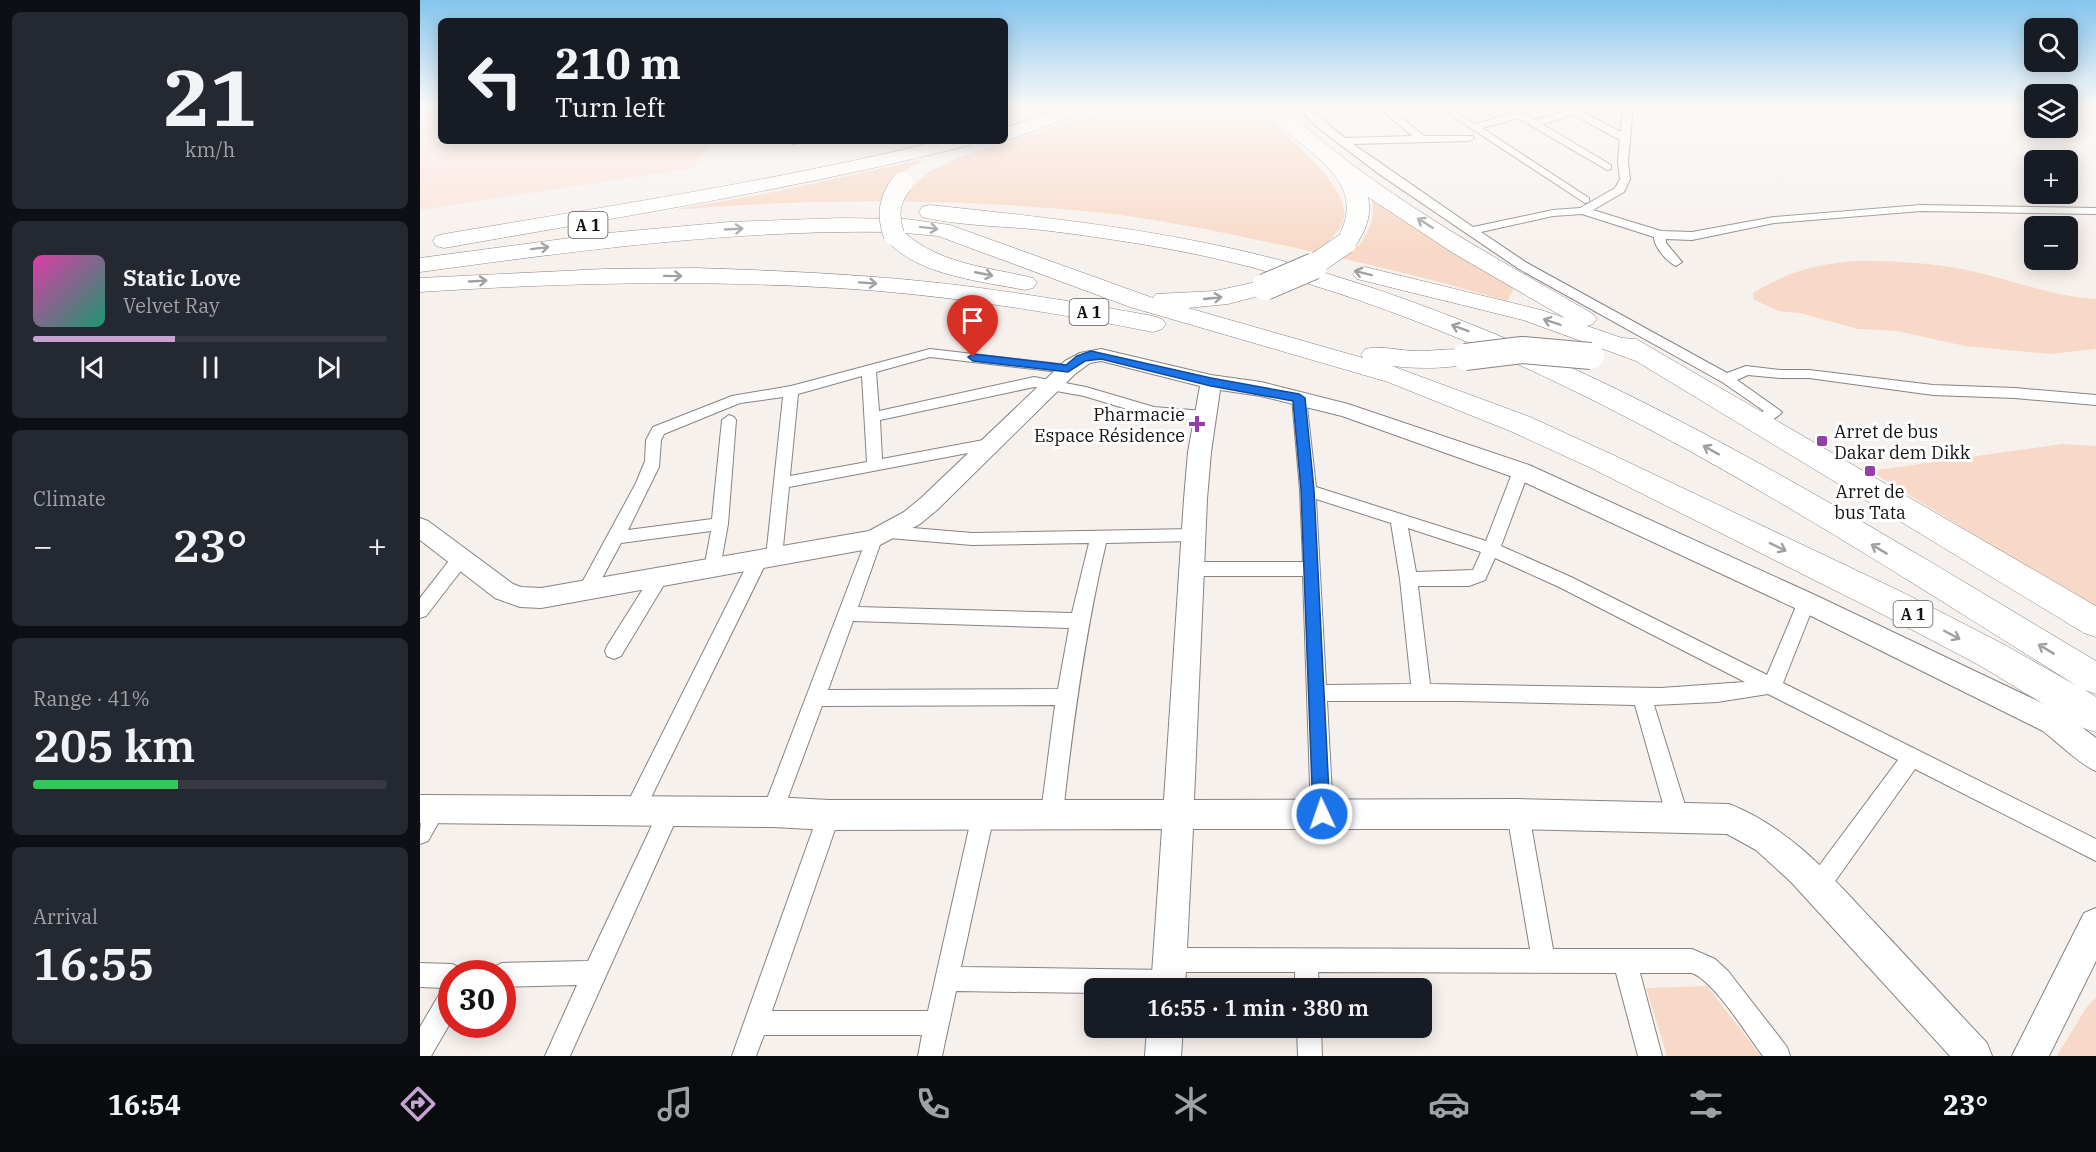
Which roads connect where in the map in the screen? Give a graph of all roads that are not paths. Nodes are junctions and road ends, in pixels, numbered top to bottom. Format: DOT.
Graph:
graph roads {
  1 [pos="906,155"];
  2 [pos="949,155"];
  3 [pos="1325,155"];
  4 [pos="1327,155"];
  5 [pos="1363,155"];
  6 [pos="1514,155"];
  7 [pos="1587,155"];
  8 [pos="1623,155"];
  9 [pos="1607,167"];
  10 [pos="1584,205"];
  11 [pos="911,210"];
  12 [pos="2096,211"];
  13 [pos="1660,235"];
  14 [pos="1473,243"];
  15 [pos="420,248"];
  16 [pos="1676,262"];
  17 [pos="420,265"];
  18 [pos="1073,278"];
  19 [pos="420,285"];
  20 [pos="1174,301"];
  21 [pos="1130,303"];
  22 [pos="1196,319"];
  23 [pos="1646,356"];
  24 [pos="869,369"];
  25 [pos="1068,369"];
  26 [pos="1728,379"];
  27 [pos="1211,382"];
  28 [pos="1050,384"];
  29 [pos="791,391"];
  30 [pos="1299,398"];
  31 [pos="2096,400"];
  32 [pos="1204,416"];
  33 [pos="873,417"];
  34 [pos="729,420"];
  35 [pos="1754,422"];
  36 [pos="989,444"];
  37 [pos="875,467"];
  38 [pos="1521,471"];
  39 [pos="783,483"];
  40 [pos="1308,490"];
  41 [pos="1398,518"];
  42 [pos="1726,521"];
  43 [pos="720,524"];
  44 [pos="420,527"];
  45 [pos="1193,535"];
  46 [pos="881,536"];
  47 [pos="1099,537"];
  48 [pos="614,538"];
  49 [pos="1491,549"];
  50 [pos="461,558"];
  51 [pos="766,559"];
  52 [pos="713,569"];
  53 [pos="1193,569"];
  54 [pos="1309,569"];
  55 [pos="659,578"];
  56 [pos="1409,579"];
  57 [pos="587,590"];
  58 [pos="1806,602"];
  59 [pos="420,611"];
  60 [pos="847,614"];
  61 [pos="1080,621"];
  62 [pos="2096,623"];
  63 [pos="2096,640"];
  64 [pos="614,651"];
  65 [pos="2096,680"];
  66 [pos="1772,685"];
  67 [pos="1421,691"];
  68 [pos="1316,693"];
  69 [pos="1642,696"];
  70 [pos="816,698"];
  71 [pos="1066,698"];
  72 [pos="2096,716"];
  73 [pos="1912,757"];
  74 [pos="2096,758"];
  75 [pos="634,811"];
  76 [pos="669,811"];
  77 [pos="773,812"];
  78 [pos="1052,813"];
  79 [pos="983,814"];
  80 [pos="1180,814"];
  81 [pos="1322,814"];
  82 [pos="1518,814"];
  83 [pos="830,815"];
  84 [pos="425,817"];
  85 [pos="1678,818"];
  86 [pos="2096,850"];
  87 [pos="1818,886"];
  88 [pos="2096,926"];
  89 [pos="1306,961"];
  90 [pos="1544,962"];
  91 [pos="1625,962"];
  92 [pos="595,974"];
  93 [pos="420,975"];
  94 [pos="438,975"];
  95 [pos="516,975"];
  96 [pos="1169,977"];
  97 [pos="1307,978"];
  98 [pos="947,979"];
  99 [pos="438,1020"];
  100 [pos="756,1023"];
  101 [pos="937,1023"];
  102 [pos="1164,1038"];
  103 [pos="1309,1038"];
  104 [pos="420,1051"];
  105 [pos="557,1056"];
  106 [pos="744,1056"];
  107 [pos="930,1056"];
  108 [pos="1163,1056"];
  109 [pos="1310,1056"];
  110 [pos="1650,1056"];
  111 [pos="1778,1056"];
  112 [pos="1974,1056"];
  113 [pos="2031,1056"];
  1 -- 15 [label="highway"];
  2 -- 21 [label="highway, one-way, bridge"];
  20 -- 3 [label="highway, one-way, bridge"];
  14 -- 4 [label="highway, one-way"];
  5 -- 14 [label="street"];
  6 -- 10 [label="street"];
  7 -- 9 [label="street"];
  8 -- 10 [label="street"];
  10 -- 13 [label="street"];
  10 -- 14 [label="street"];
  11 -- 15 [label="highway, A 1"];
  23 -- 11 [label="highway, one-way"];
  65 -- 11 [label="highway, A 1, one-way"];
  12 -- 13 [label="street"];
  13 -- 16 [label="street"];
  14 -- 23 [label="highway"];
  14 -- 26 [label="street"];
  17 -- 18 [label="highway, A 1, one-way"];
  18 -- 20 [label="highway"];
  18 -- 21 [label="highway, A 1"];
  19 -- 42 [label="highway, A 1, one-way"];
  20 -- 21 [label="highway"];
  21 -- 22 [label="highway"];
  22 -- 42 [label="highway"];
  22 -- 63 [label="highway, bridge"];
  23 -- 35 [label="highway"];
  24 -- 25 [label="street"];
  24 -- 29 [label="street"];
  24 -- 33 [label="street"];
  25 -- 27 [label="street"];
  25 -- 28 [label="street"];
  26 -- 31 [label="street"];
  26 -- 35 [label="street"];
  27 -- 30 [label="street"];
  27 -- 32 [label="street"];
  28 -- 32 [label="street"];
  28 -- 33 [label="street"];
  28 -- 36 [label="street"];
  29 -- 39 [label="street"];
  29 -- 48 [label="street"];
  30 -- 38 [label="street"];
  30 -- 40 [label="street"];
  32 -- 45 [label="street"];
  33 -- 37 [label="street"];
  34 -- 43 [label="street"];
  35 -- 62 [label="highway"];
  36 -- 37 [label="street"];
  36 -- 46 [label="street"];
  37 -- 39 [label="street"];
  38 -- 49 [label="street"];
  38 -- 58 [label="street"];
  39 -- 51 [label="street"];
  40 -- 41 [label="street"];
  40 -- 54 [label="street"];
  41 -- 49 [label="street"];
  41 -- 56 [label="street"];
  42 -- 72 [label="highway, A 1, one-way"];
  43 -- 48 [label="street"];
  43 -- 52 [label="street"];
  44 -- 50 [label="street"];
  45 -- 47 [label="street"];
  45 -- 53 [label="street"];
  46 -- 47 [label="street"];
  46 -- 51 [label="street"];
  46 -- 60 [label="street"];
  47 -- 61 [label="street"];
  48 -- 57 [label="street"];
  49 -- 56 [label="street"];
  49 -- 66 [label="street"];
  50 -- 57 [label="street"];
  50 -- 59 [label="street"];
  51 -- 52 [label="street"];
  51 -- 75 [label="street"];
  52 -- 55 [label="street"];
  53 -- 54 [label="street"];
  53 -- 80 [label="street"];
  54 -- 68 [label="street"];
  55 -- 57 [label="street"];
  55 -- 64 [label="street"];
  56 -- 67 [label="street"];
  58 -- 66 [label="street"];
  58 -- 74 [label="street"];
  60 -- 61 [label="street"];
  60 -- 70 [label="street"];
  61 -- 71 [label="street"];
  66 -- 69 [label="street"];
  66 -- 73 [label="street"];
  67 -- 68 [label="street"];
  67 -- 69 [label="street"];
  68 -- 81 [label="street"];
  69 -- 85 [label="street"];
  70 -- 71 [label="street"];
  70 -- 77 [label="street"];
  71 -- 78 [label="street"];
  73 -- 86 [label="street"];
  73 -- 87 [label="street"];
  75 -- 76 [label="street"];
  75 -- 84 [label="street"];
  76 -- 77 [label="street"];
  76 -- 92 [label="street"];
  77 -- 83 [label="street"];
  78 -- 79 [label="street"];
  78 -- 80 [label="street"];
  79 -- 83 [label="street"];
  79 -- 98 [label="street"];
  80 -- 81 [label="street"];
  80 -- 96 [label="street"];
  81 -- 82 [label="street"];
  82 -- 85 [label="street"];
  82 -- 90 [label="street"];
  83 -- 100 [label="street"];
  85 -- 87 [label="street"];
  87 -- 112 [label="street"];
  88 -- 113 [label="street"];
  89 -- 90 [label="street"];
  89 -- 96 [label="street"];
  89 -- 97 [label="street"];
  90 -- 91 [label="street"];
  91 -- 110 [label="street"];
  91 -- 111 [label="street"];
  92 -- 95 [label="street"];
  92 -- 105 [label="street"];
  93 -- 94 [label="street"];
  96 -- 98 [label="street"];
  98 -- 101 [label="street"];
  99 -- 104 [label="street"];
  100 -- 101 [label="street"];
  100 -- 106 [label="street"];
  101 -- 107 [label="street"];
  102 -- 108 [label="street"];
  103 -- 109 [label="street"];
}
